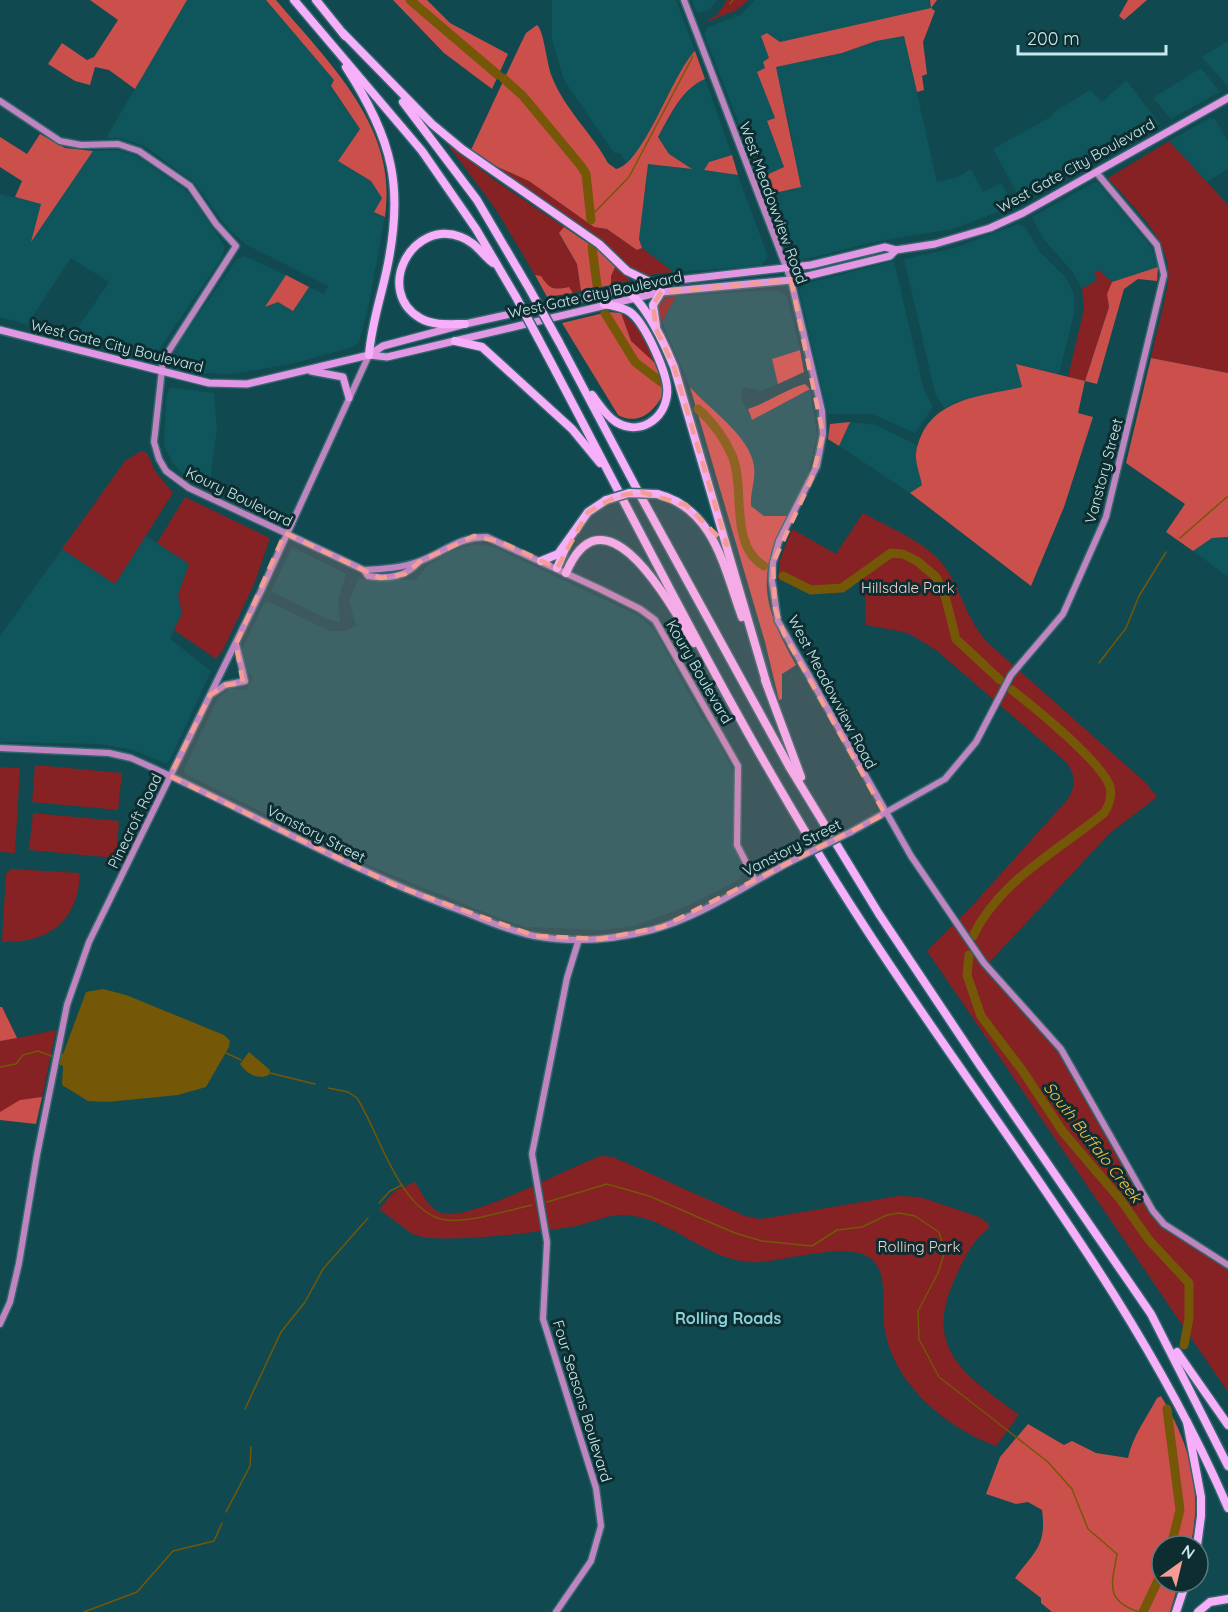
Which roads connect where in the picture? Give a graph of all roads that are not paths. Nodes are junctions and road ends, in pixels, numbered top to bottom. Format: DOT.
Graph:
graph roads {
  1 [pos="294,0"];
  2 [pos="316,0"];
  3 [pos="684,0"];
  4 [pos="343,33"];
  5 [pos="330,42"];
  6 [pos="1228,98"];
  7 [pos="0,101"];
  8 [pos="1096,172"];
  9 [pos="896,250"];
  10 [pos="786,268"];
  11 [pos="500,269"];
  12 [pos="791,280"];
  13 [pos="652,283"];
  14 [pos="624,289"];
  15 [pos="661,292"];
  16 [pos="634,297"];
  17 [pos="604,304"];
  18 [pos="465,324"];
  19 [pos="656,329"];
  20 [pos="0,330"];
  21 [pos="454,341"];
  22 [pos="561,345"];
  23 [pos="369,355"];
  24 [pos="309,370"];
  25 [pos="161,372"];
  26 [pos="349,398"];
  27 [pos="622,494"];
  28 [pos="285,533"];
  29 [pos="570,538"];
  30 [pos="541,561"];
  31 [pos="557,568"];
  32 [pos="566,573"];
  33 [pos="236,644"];
  34 [pos="767,685"];
  35 [pos="726,691"];
  36 [pos="210,695"];
  37 [pos="0,748"];
  38 [pos="170,776"];
  39 [pos="809,797"];
  40 [pos="885,814"];
  41 [pos="755,880"];
  42 [pos="579,939"];
  43 [pos="1228,1265"];
  44 [pos="1151,1314"];
  45 [pos="0,1324"];
  46 [pos="1186,1418"];
  47 [pos="1228,1425"];
  48 [pos="1228,1466"];
  49 [pos="1228,1508"];
  50 [pos="1199,1534"];
  51 [pos="1182,1594"];
  52 [pos="1228,1599"];
  53 [pos="556,1612"];
  54 [pos="1176,1612"];
  55 [pos="1198,1612"];
  1 -- 5 [label="highway"];
  2 -- 4 [label="highway"];
  3 -- 10 [label="street, West Meadowview Road"];
  4 -- 13 [label="highway"];
  4 -- 22 [label="highway, bridge"];
  5 -- 11 [label="highway"];
  5 -- 23 [label="highway"];
  6 -- 8 [label="main road, West Gate City Boulevard"];
  7 -- 25 [label="street, Koury Boulevard"];
  8 -- 9 [label="main road, West Gate City Boulevard"];
  8 -- 40 [label="street, Vanstory Street"];
  9 -- 10 [label="main road, West Gate City Boulevard"];
  9 -- 12 [label="main road, West Gate City Boulevard"];
  10 -- 12 [label="street, West Meadowview Road"];
  10 -- 13 [label="main road, West Gate City Boulevard"];
  11 -- 18 [label="highway"];
  11 -- 27 [label="highway, bridge"];
  12 -- 15 [label="main road, West Gate City Boulevard"];
  12 -- 40 [label="street, West Meadowview Road"];
  13 -- 14 [label="main road, West Gate City Boulevard"];
  14 -- 16 [label="highway"];
  14 -- 18 [label="main road, West Gate City Boulevard"];
  15 -- 16 [label="main road, West Gate City Boulevard"];
  15 -- 19 [label="highway"];
  16 -- 17 [label="main road, West Gate City Boulevard"];
  16 -- 19 [label="highway"];
  17 -- 21 [label="main road, West Gate City Boulevard"];
  17 -- 22 [label="highway"];
  18 -- 23 [label="main road, West Gate City Boulevard"];
  19 -- 34 [label="highway"];
  20 -- 25 [label="main road, West Gate City Boulevard"];
  21 -- 23 [label="main road, West Gate City Boulevard"];
  21 -- 27 [label="highway"];
  22 -- 39 [label="highway"];
  23 -- 24 [label="main road, West Gate City Boulevard"];
  23 -- 26 [label="street, Pinecroft Road"];
  24 -- 25 [label="main road, West Gate City Boulevard"];
  24 -- 26 [label="main road"];
  25 -- 28 [label="street, Koury Boulevard"];
  26 -- 28 [label="street, Pinecroft Road"];
  27 -- 35 [label="highway"];
  28 -- 30 [label="street, Koury Boulevard"];
  28 -- 33 [label="street, Pinecroft Road"];
  29 -- 30 [label="highway"];
  29 -- 31 [label="highway"];
  29 -- 34 [label="highway, bridge"];
  30 -- 31 [label="street, Koury Boulevard"];
  31 -- 32 [label="street, Koury Boulevard"];
  32 -- 35 [label="highway"];
  32 -- 41 [label="street, Koury Boulevard"];
  33 -- 36 [label="street, Pinecroft Road"];
  33 -- 36 [label="street"];
  34 -- 39 [label="highway"];
  35 -- 46 [label="highway"];
  36 -- 38 [label="street, Pinecroft Road"];
  37 -- 38 [label="street, Vanstory Street"];
  38 -- 42 [label="street, Vanstory Street"];
  38 -- 45 [label="street, Pinecroft Road"];
  39 -- 44 [label="highway"];
  40 -- 41 [label="street, Vanstory Street, bridge"];
  40 -- 43 [label="street, West Meadowview Road"];
  41 -- 42 [label="street, Vanstory Street"];
  42 -- 53 [label="street, Four Seasons Boulevard"];
  44 -- 47 [label="highway"];
  44 -- 48 [label="highway"];
  46 -- 49 [label="highway"];
  46 -- 50 [label="highway"];
  51 -- 54 [label="highway"];
  52 -- 55 [label="highway"];
}
